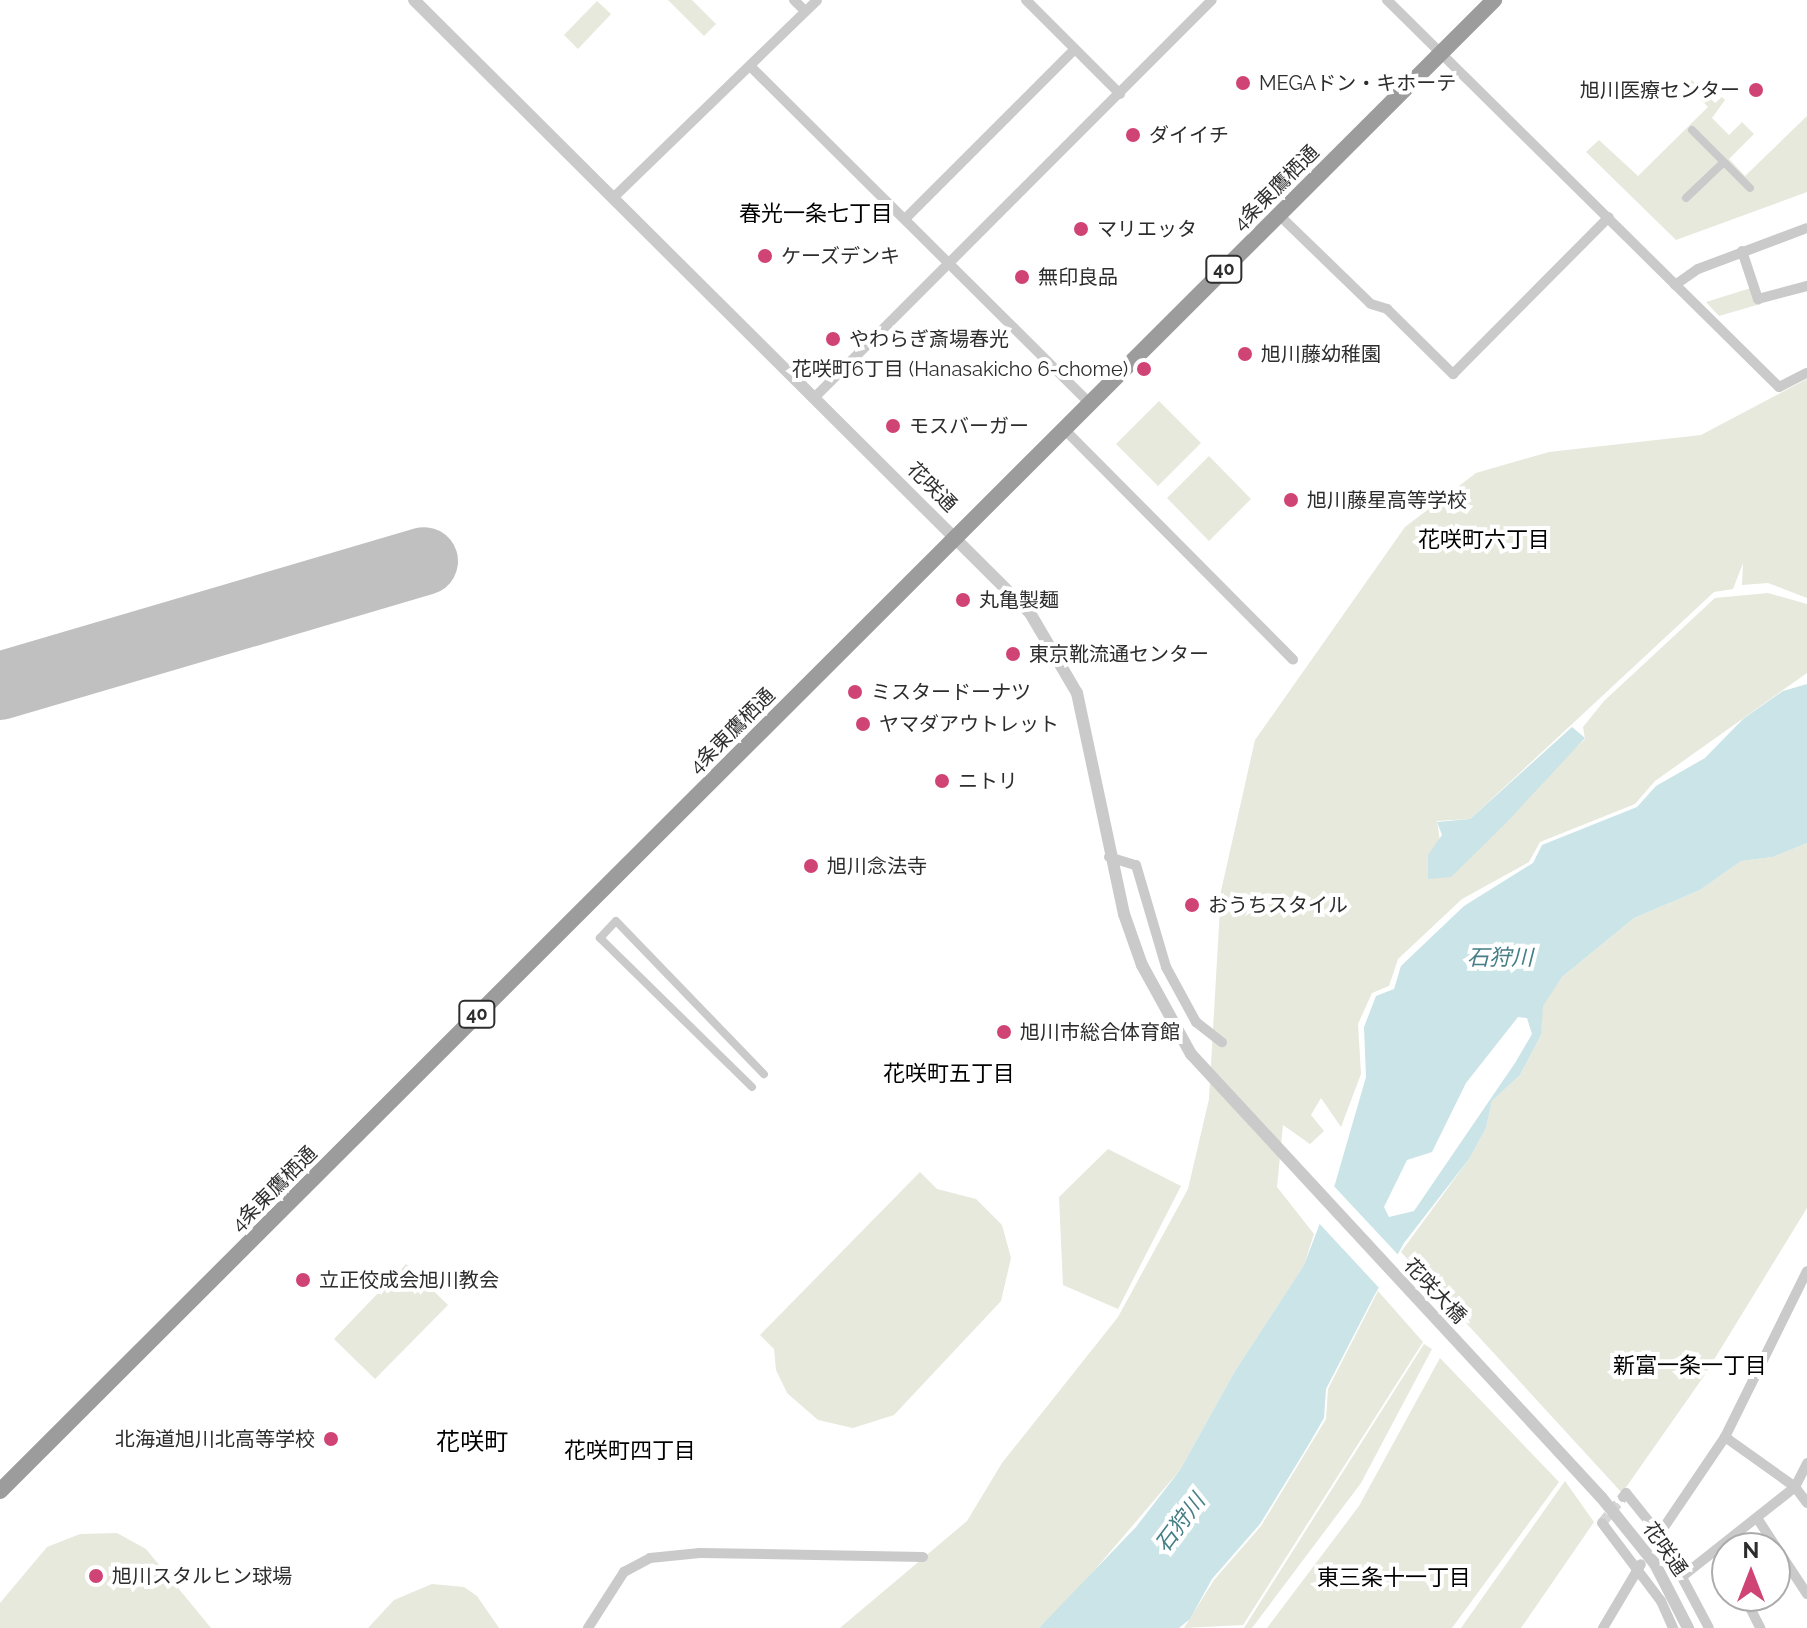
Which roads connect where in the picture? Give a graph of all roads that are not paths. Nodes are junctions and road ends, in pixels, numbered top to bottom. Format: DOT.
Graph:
graph roads {
  1 [pos="414,0"];
  2 [pos="794,0"];
  3 [pos="817,0"];
  4 [pos="1026,0"];
  5 [pos="1212,0"];
  6 [pos="1387,0"];
  7 [pos="1494,0"];
  8 [pos="805,11"];
  9 [pos="1075,49"];
  10 [pos="1440,53"];
  11 [pos="750,66"];
  12 [pos="1120,94"];
  13 [pos="1692,130"];
  14 [pos="1724,162"];
  15 [pos="1750,188"];
  16 [pos="613,198"];
  17 [pos="1686,198"];
  18 [pos="1278,214"];
  19 [pos="1609,217"];
  20 [pos="905,219"];
  21 [pos="1807,228"];
  22 [pos="1742,251"];
  23 [pos="948,263"];
  24 [pos="1675,285"];
  25 [pos="1807,286"];
  26 [pos="1807,373"];
  27 [pos="815,397"];
  28 [pos="1090,404"];
  29 [pos="1064,429"];
  30 [pos="955,537"];
  31 [pos="1293,660"];
  32 [pos="1109,857"];
  33 [pos="1222,1042"];
  34 [pos="764,1074"];
  35 [pos="752,1087"];
  36 [pos="1241,1113"];
  37 [pos="1807,1271"];
  38 [pos="1725,1437"];
  39 [pos="1807,1463"];
  40 [pos="1795,1487"];
  41 [pos="0,1491"];
  42 [pos="1601,1497"];
  43 [pos="1623,1497"];
  44 [pos="1807,1503"];
  45 [pos="1757,1518"];
  46 [pos="1602,1523"];
  47 [pos="1741,1532"];
  48 [pos="1658,1536"];
  49 [pos="1711,1556"];
  50 [pos="923,1557"];
  51 [pos="1640,1567"];
  52 [pos="1684,1575"];
  53 [pos="1807,1594"];
  54 [pos="588,1628"];
  55 [pos="1603,1628"];
  56 [pos="1673,1628"];
  57 [pos="1688,1628"];
  58 [pos="1709,1628"];
  1 -- 16 [label="street, 花咲通"];
  2 -- 8 [label="street"];
  3 -- 8 [label="street"];
  4 -- 9 [label="street"];
  5 -- 12 [label="street"];
  6 -- 10 [label="street"];
  7 -- 10 [label="highway, 4条東鷹栖通 / 40"];
  8 -- 11 [label="street"];
  9 -- 12 [label="street"];
  9 -- 20 [label="street"];
  10 -- 18 [label="highway, 4条東鷹栖通 / 40"];
  10 -- 19 [label="street"];
  11 -- 16 [label="street"];
  11 -- 20 [label="street"];
  12 -- 23 [label="street"];
  13 -- 14 [label="street"];
  14 -- 15 [label="street"];
  14 -- 17 [label="street"];
  16 -- 27 [label="street, 花咲通"];
  18 -- 19 [label="street"];
  18 -- 28 [label="highway, 4条東鷹栖通 / 40"];
  19 -- 24 [label="street"];
  20 -- 23 [label="street"];
  21 -- 22 [label="street"];
  22 -- 24 [label="street"];
  22 -- 25 [label="street"];
  23 -- 27 [label="street"];
  23 -- 28 [label="street"];
  24 -- 26 [label="street"];
  27 -- 30 [label="street, 花咲通"];
  28 -- 29 [label="highway, 4条東鷹栖通 / 40"];
  29 -- 30 [label="highway, 4条東鷹栖通 / 40"];
  29 -- 31 [label="street"];
  30 -- 32 [label="street, 花咲通"];
  30 -- 41 [label="highway, 4条東鷹栖通 / 40"];
  32 -- 33 [label="street"];
  32 -- 36 [label="street, 花咲通"];
  34 -- 35 [label="street"];
  36 -- 42 [label="street, 花咲大橋"];
  37 -- 38 [label="street"];
  38 -- 40 [label="street"];
  38 -- 48 [label="street"];
  39 -- 40 [label="street"];
  40 -- 44 [label="street"];
  40 -- 45 [label="street"];
  42 -- 57 [label="street, 花咲通"];
  43 -- 48 [label="street"];
  45 -- 47 [label="street"];
  45 -- 53 [label="street"];
  46 -- 51 [label="street"];
  48 -- 52 [label="street"];
  49 -- 52 [label="street"];
  50 -- 54 [label="street"];
  51 -- 55 [label="street"];
  51 -- 56 [label="street"];
  52 -- 58 [label="street"];
}
